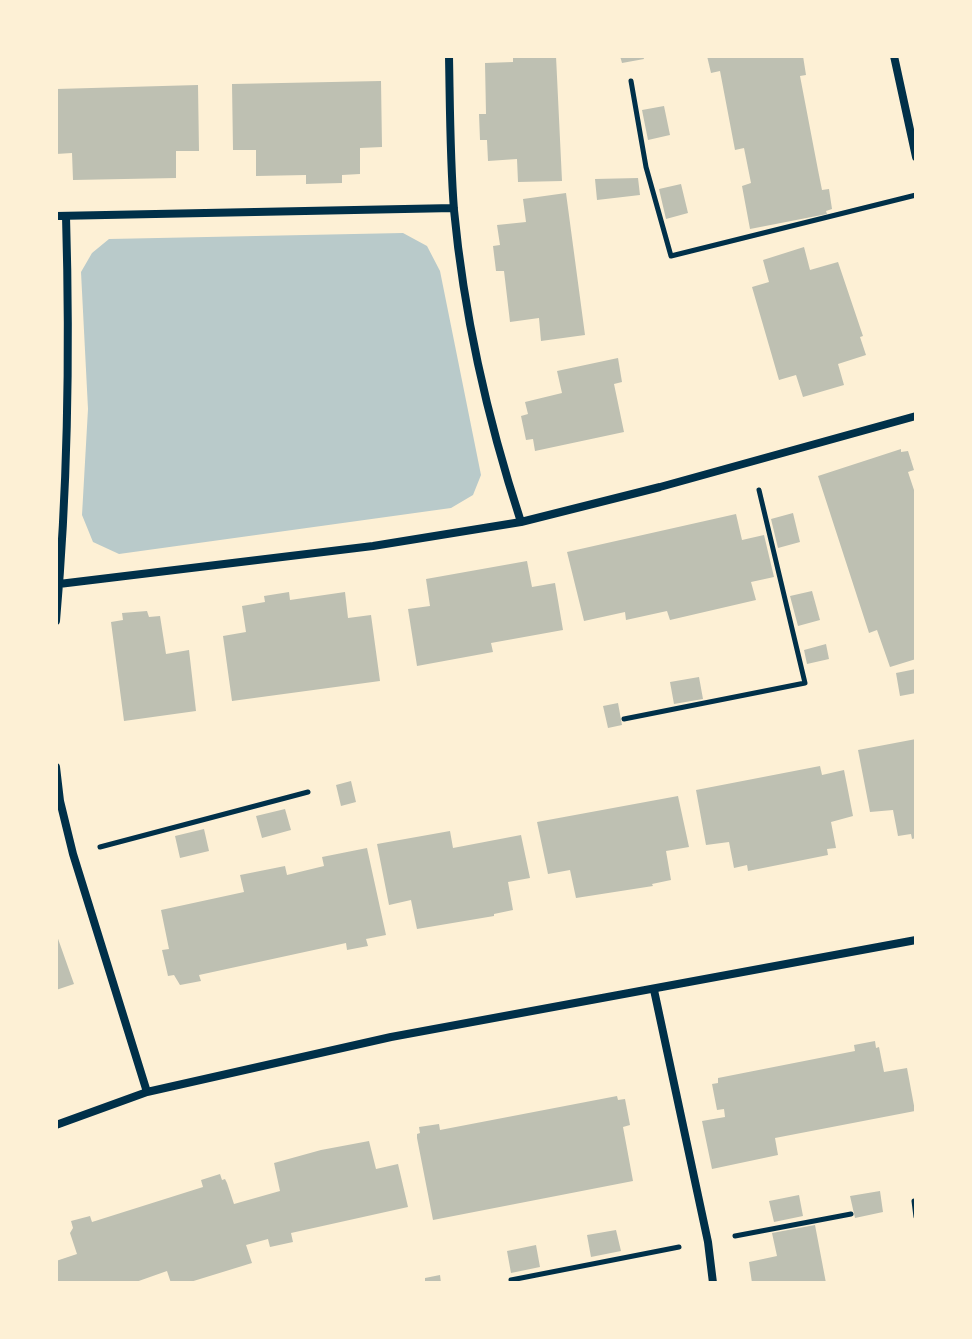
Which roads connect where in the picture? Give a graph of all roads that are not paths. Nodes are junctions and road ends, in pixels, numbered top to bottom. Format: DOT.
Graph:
graph roads {
  1 [pos="449,56"];
  2 [pos="894,56"];
  3 [pos="916,157"];
  4 [pos="454,208"];
  5 [pos="56,216"];
  6 [pos="66,216"];
  7 [pos="916,416"];
  8 [pos="521,522"];
  9 [pos="59,584"];
  10 [pos="56,621"];
  11 [pos="56,767"];
  12 [pos="916,940"];
  13 [pos="654,990"];
  14 [pos="147,1092"];
  15 [pos="56,1125"];
  16 [pos="713,1283"];
  1 -- 4 [label="street"];
  2 -- 3 [label="street"];
  4 -- 6 [label="street"];
  4 -- 8 [label="street"];
  5 -- 6 [label="street"];
  6 -- 9 [label="street"];
  7 -- 8 [label="street"];
  8 -- 9 [label="street"];
  9 -- 10 [label="street"];
  11 -- 14 [label="street"];
  12 -- 13 [label="street"];
  13 -- 14 [label="street"];
  13 -- 16 [label="street"];
  14 -- 15 [label="street"];
}
